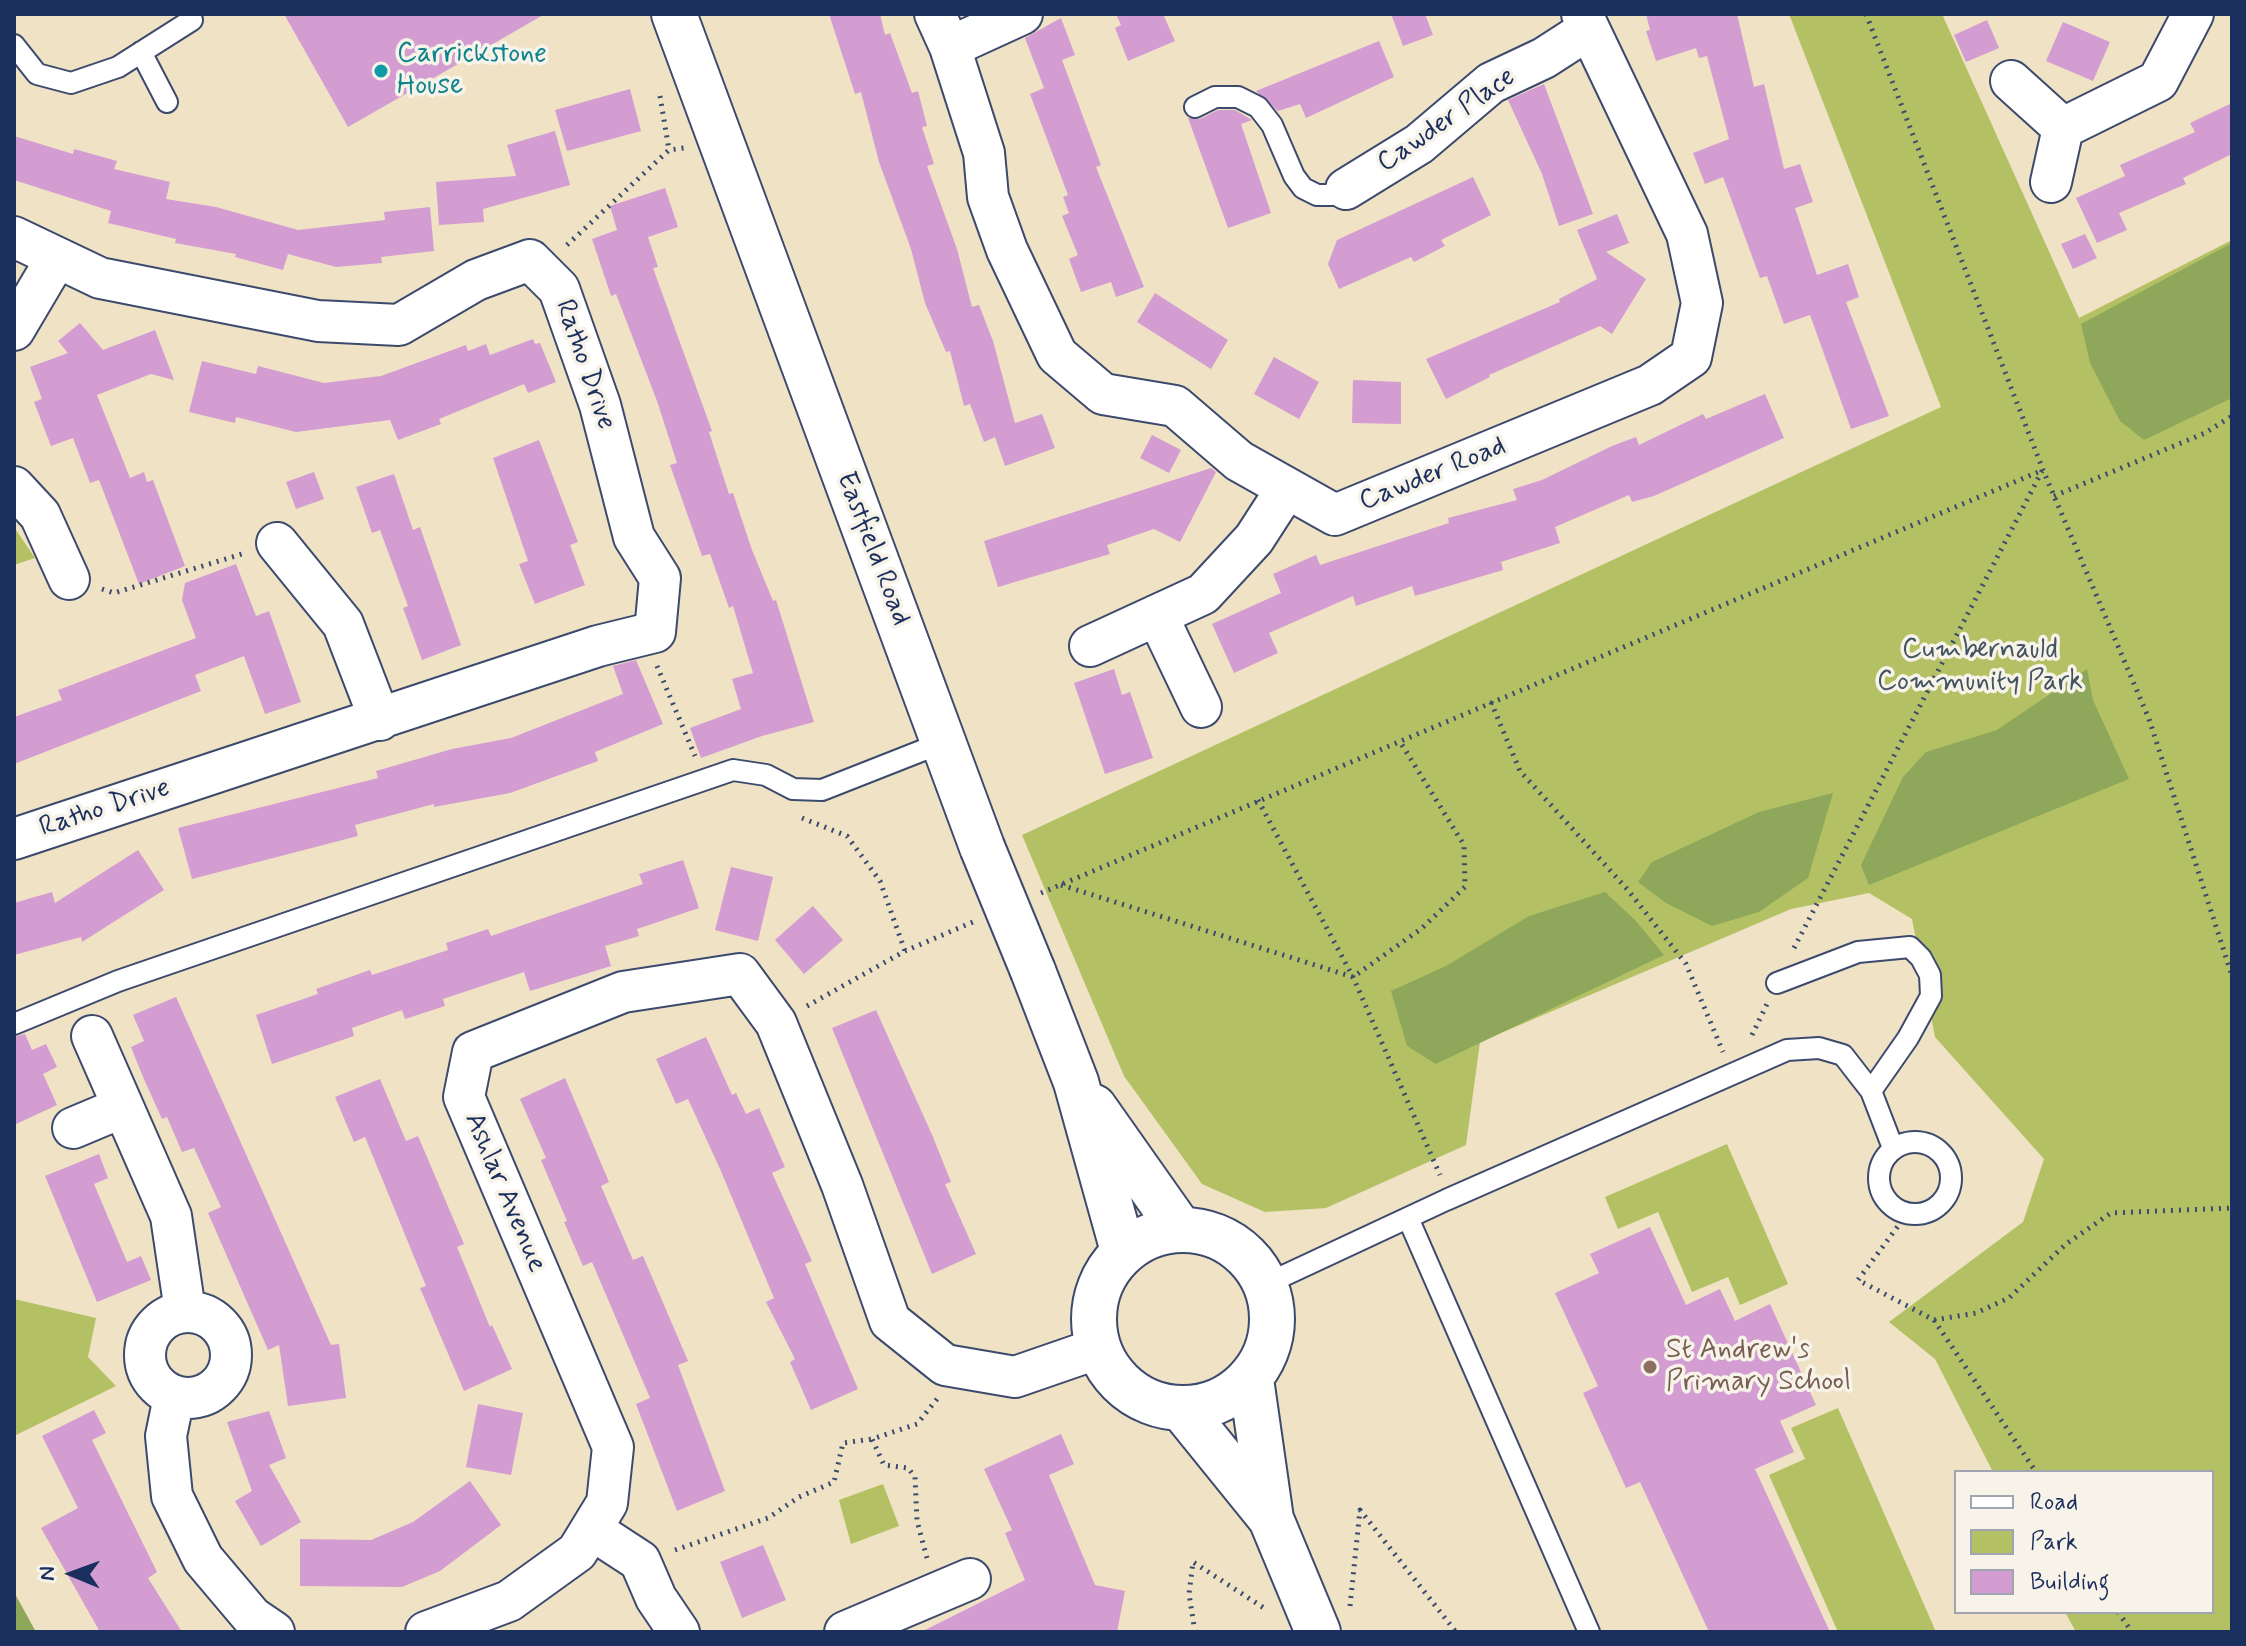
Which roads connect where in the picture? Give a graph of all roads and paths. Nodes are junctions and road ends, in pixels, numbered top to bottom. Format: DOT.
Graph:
graph roads {
  1 [pos="674,14"];
  2 [pos="1022,14"];
  3 [pos="1866,14"];
  4 [pos="2193,14"];
  5 [pos="192,20"];
  6 [pos="1586,22"];
  7 [pos="943,30"];
  8 [pos="14,45"];
  9 [pos="141,52"];
  10 [pos="2011,81"];
  11 [pos="167,102"];
  12 [pos="1195,107"];
  13 [pos="2063,128"];
  14 [pos="719,143"];
  15 [pos="2051,182"];
  16 [pos="1346,189"];
  17 [pos="14,237"];
  18 [pos="56,259"];
  19 [pos="540,270"];
  20 [pos="14,330"];
  21 [pos="2232,416"];
  22 [pos="2043,470"];
  23 [pos="14,487"];
  24 [pos="1287,488"];
  25 [pos="2054,496"];
  26 [pos="277,543"];
  27 [pos="69,579"];
  28 [pos="1157,615"];
  29 [pos="1090,646"];
  30 [pos="1491,702"];
  31 [pos="1201,707"];
  32 [pos="380,720"];
  33 [pos="1399,740"];
  34 [pos="944,742"];
  35 [pos="1258,800"];
  36 [pos="14,839"];
  37 [pos="1060,885"];
  38 [pos="1031,897"];
  39 [pos="975,921"];
  40 [pos="2232,976"];
  41 [pos="1353,977"];
  42 [pos="1777,983"];
  43 [pos="776,1023"];
  44 [pos="14,1024"];
  45 [pos="92,1036"];
  46 [pos="1733,1075"];
  47 [pos="1076,1082"];
  48 [pos="1871,1091"];
  49 [pos="123,1107"];
  50 [pos="73,1128"];
  51 [pos="1893,1148"];
  52 [pos="1450,1198"];
  53 [pos="2232,1208"];
  54 [pos="1907,1214"];
  55 [pos="1408,1218"];
  56 [pos="1180,1229"];
  57 [pos="1123,1251"];
  58 [pos="1266,1284"];
  59 [pos="185,1311"];
  60 [pos="1934,1320"];
  61 [pos="1099,1348"];
  62 [pos="945,1365"];
  63 [pos="1251,1379"];
  64 [pos="174,1397"];
  65 [pos="1182,1409"];
  66 [pos="872,1439"];
  67 [pos="2035,1470"];
  68 [pos="1271,1519"];
  69 [pos="591,1529"];
  70 [pos="640,1561"];
  71 [pos="953,1586"];
  72 [pos="2119,1614"];
  73 [pos="274,1632"];
  74 [pos="426,1632"];
  75 [pos="679,1632"];
  76 [pos="845,1632"];
  77 [pos="1318,1632"];
  78 [pos="1589,1632"];
  79 [pos="2132,1632"];
  1 -- 14 [label="street, Eastfield Road"];
  2 -- 7 [label="street"];
  3 -- 22 [label="path"];
  4 -- 13 [label="street"];
  5 -- 9 [label="lane"];
  6 -- 16 [label="street, Cawder Place"];
  6 -- 24 [label="street, Cawder Road"];
  7 -- 24 [label="street, Cawder Road"];
  8 -- 9 [label="lane"];
  9 -- 11 [label="lane"];
  10 -- 13 [label="street"];
  12 -- 16 [label="lane"];
  13 -- 15 [label="street"];
  14 -- 19 [label="path"];
  14 -- 34 [label="street, Eastfield Road"];
  17 -- 18 [label="street, Ratho Drive"];
  18 -- 19 [label="street, Ratho Drive"];
  18 -- 20 [label="street"];
  19 -- 32 [label="street, Ratho Drive"];
  21 -- 25 [label="path"];
  22 -- 25 [label="path"];
  22 -- 30 [label="path"];
  22 -- 42 [label="path"];
  23 -- 27 [label="street"];
  24 -- 28 [label="street"];
  25 -- 40 [label="path"];
  26 -- 27 [label="path"];
  26 -- 32 [label="street"];
  28 -- 29 [label="street"];
  28 -- 31 [label="street"];
  30 -- 33 [label="path"];
  30 -- 46 [label="path"];
  32 -- 36 [label="street, Ratho Drive"];
  33 -- 35 [label="path"];
  33 -- 41 [label="path"];
  34 -- 44 [label="lane"];
  34 -- 47 [label="street, Eastfield Road, bridge"];
  35 -- 37 [label="path"];
  35 -- 41 [label="path"];
  37 -- 38 [label="path"];
  37 -- 41 [label="path"];
  39 -- 43 [label="path"];
  41 -- 52 [label="path"];
  42 -- 46 [label="path"];
  42 -- 48 [label="lane"];
  43 -- 62 [label="street, Ashlar Avenue"];
  43 -- 69 [label="street, Ashlar Avenue"];
  45 -- 49 [label="street"];
  46 -- 48 [label="lane"];
  46 -- 52 [label="lane"];
  47 -- 56 [label="street, Eastfield Road"];
  47 -- 57 [label="street, Eastfield Road"];
  48 -- 51 [label="lane"];
  49 -- 50 [label="street"];
  49 -- 59 [label="street"];
  51 -- 54 [label="lane"];
  51 -- 54 [label="lane"];
  52 -- 55 [label="lane"];
  53 -- 60 [label="path"];
  54 -- 60 [label="path"];
  55 -- 58 [label="lane"];
  55 -- 78 [label="lane"];
  56 -- 57 [label="street"];
  56 -- 58 [label="street"];
  57 -- 61 [label="street"];
  58 -- 63 [label="street"];
  59 -- 64 [label="street"];
  59 -- 64 [label="street"];
  60 -- 67 [label="path"];
  61 -- 62 [label="street, Ashlar Avenue"];
  61 -- 65 [label="street"];
  62 -- 66 [label="path"];
  63 -- 65 [label="street"];
  63 -- 68 [label="street"];
  64 -- 73 [label="street"];
  65 -- 68 [label="street"];
  66 -- 70 [label="path"];
  66 -- 71 [label="path"];
  68 -- 77 [label="street"];
  69 -- 70 [label="street"];
  69 -- 74 [label="street, Ashlar Avenue"];
  70 -- 75 [label="street"];
  71 -- 76 [label="street"];
  72 -- 79 [label="path"];
}
